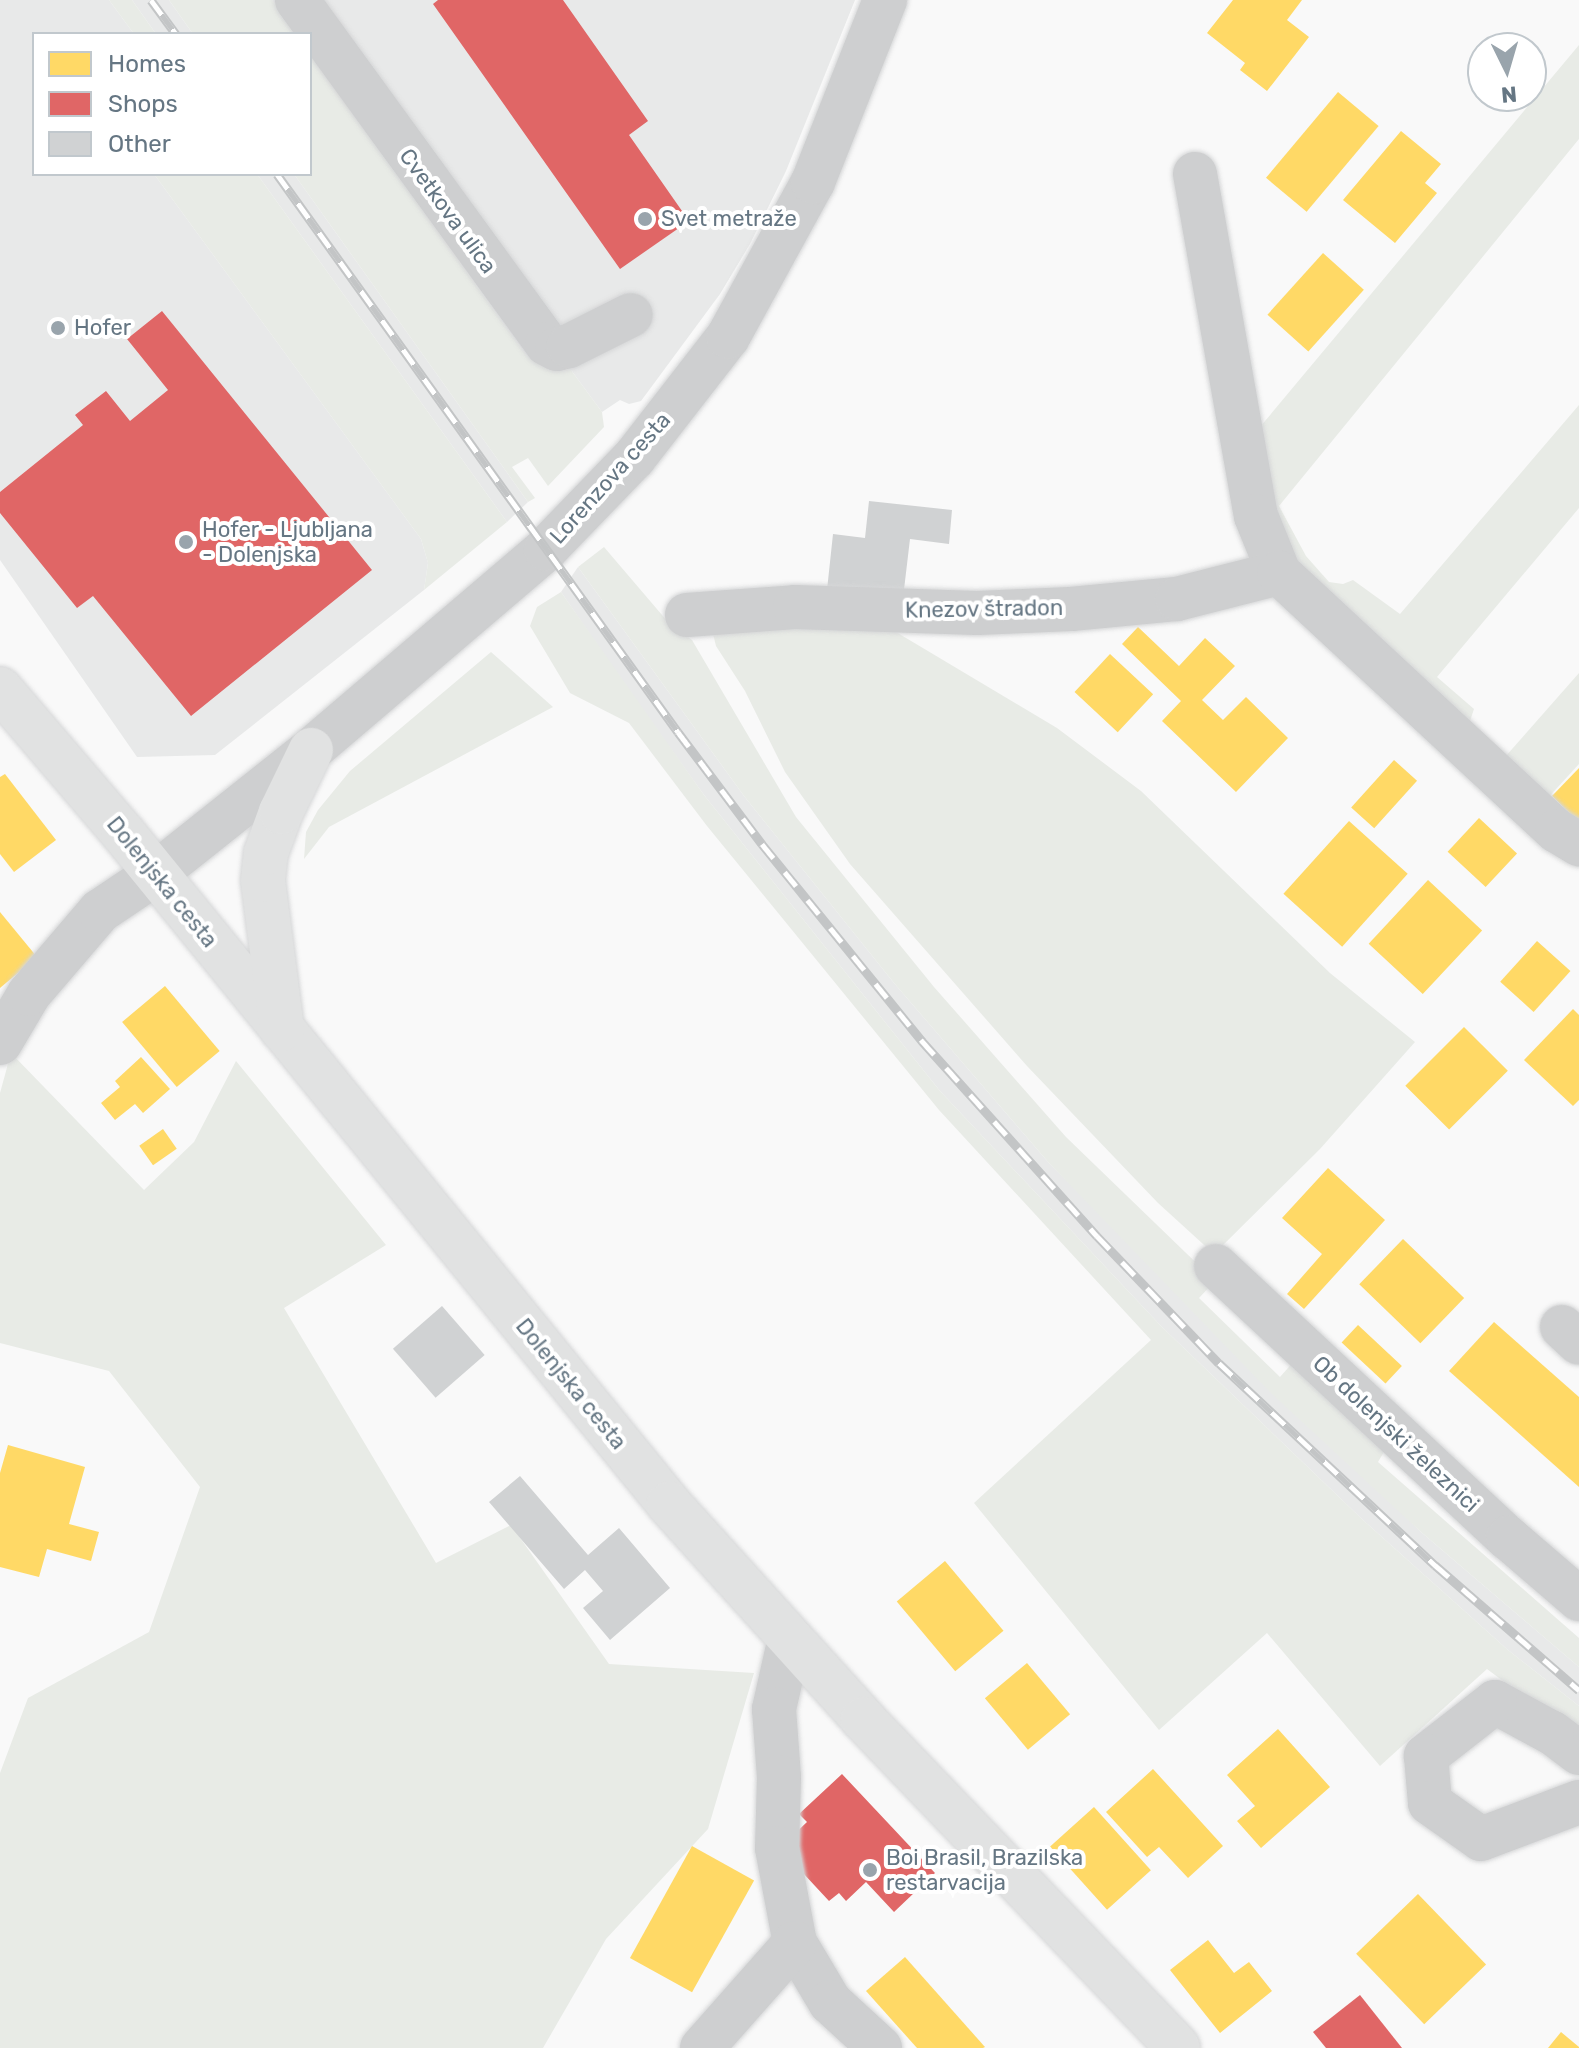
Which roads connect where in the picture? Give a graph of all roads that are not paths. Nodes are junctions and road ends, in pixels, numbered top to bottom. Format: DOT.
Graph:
graph roads {
  1 [pos="297,0"];
  2 [pos="885,0"];
  3 [pos="1195,174"];
  4 [pos="631,315"];
  5 [pos="1279,573"];
  6 [pos="687,615"];
  7 [pos="0,689"];
  8 [pos="311,750"];
  9 [pos="1579,844"];
  10 [pos="155,874"];
  11 [pos="282,1029"];
  12 [pos="0,1043"];
  13 [pos="1216,1266"];
  14 [pos="1579,1599"];
  15 [pos="790,1638"];
  16 [pos="1579,1753"];
  17 [pos="1579,1802"];
  18 [pos="795,1943"];
  19 [pos="702,2048"];
  20 [pos="880,2048"];
  21 [pos="1178,2048"];
  1 -- 4 [label="street, Cvetkova ulica"];
  2 -- 8 [label="street, Lorenzova cesta"];
  3 -- 5 [label="street"];
  5 -- 6 [label="street, Knezov štradon"];
  5 -- 9 [label="street"];
  7 -- 10 [label="main road, Dolenjska cesta"];
  8 -- 10 [label="street, Lorenzova cesta"];
  8 -- 11 [label="main road"];
  10 -- 11 [label="main road, Dolenjska cesta"];
  10 -- 12 [label="street, Lorenzova cesta"];
  11 -- 15 [label="main road, Dolenjska cesta"];
  13 -- 14 [label="street, Ob dolenjski železnici"];
  15 -- 18 [label="street"];
  15 -- 21 [label="main road, Dolenjska cesta"];
  16 -- 17 [label="street"];
  18 -- 19 [label="street"];
  18 -- 20 [label="street"];
}
